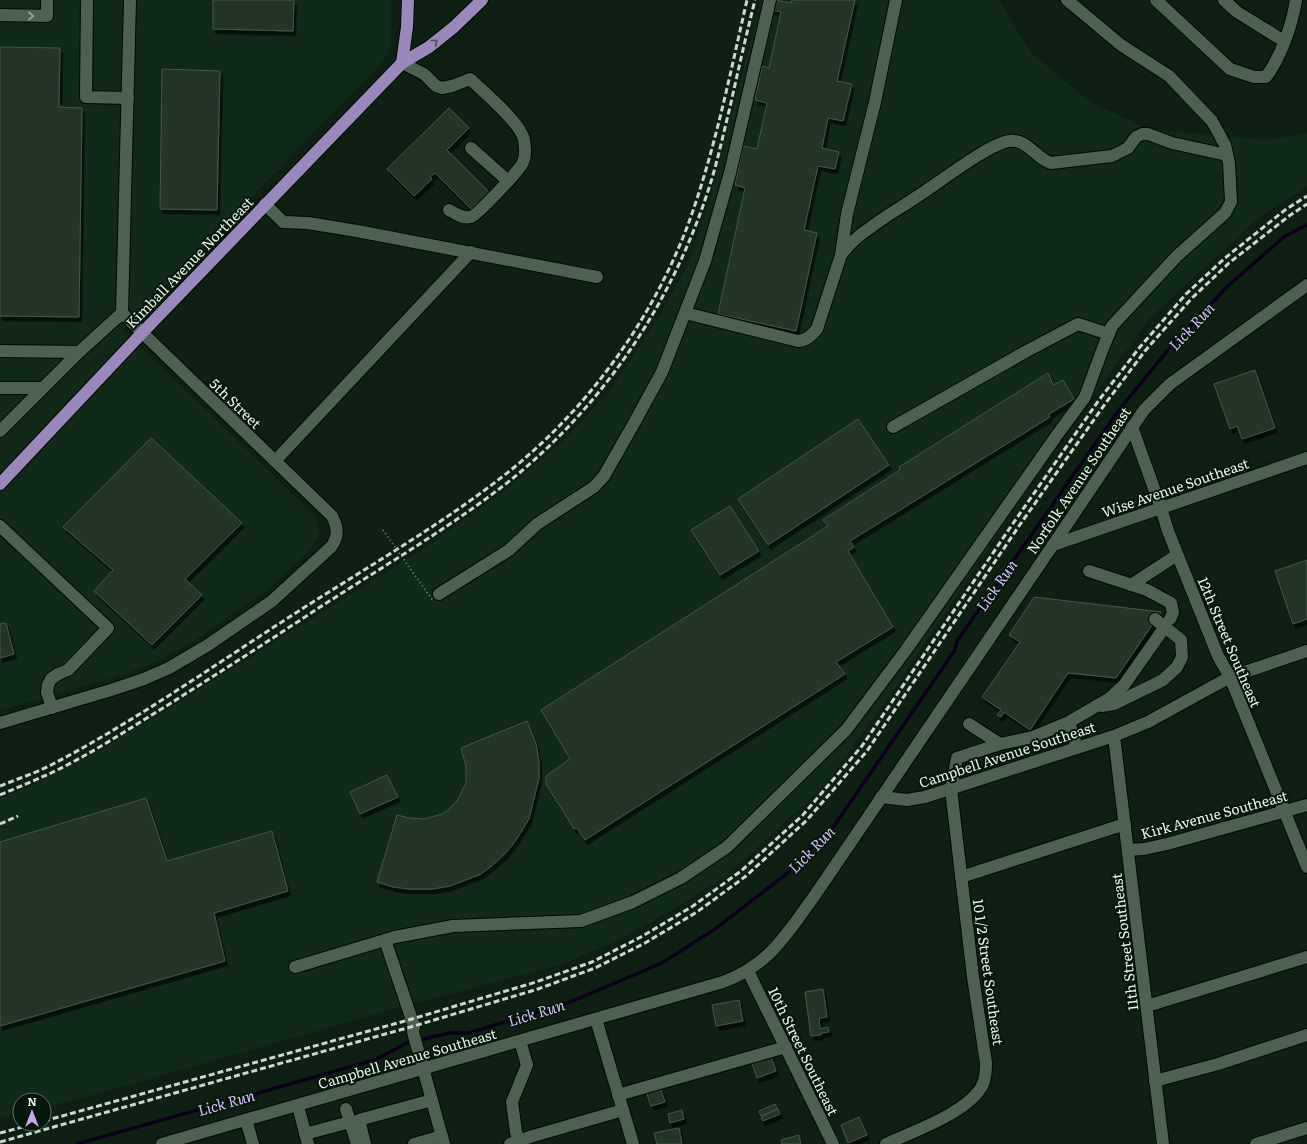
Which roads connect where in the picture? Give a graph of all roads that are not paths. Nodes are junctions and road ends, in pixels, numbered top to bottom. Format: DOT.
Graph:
graph roads {
  1 [pos="47,0"];
  2 [pos="87,0"];
  3 [pos="130,0"];
  4 [pos="408,0"];
  5 [pos="482,0"];
  6 [pos="770,0"];
  7 [pos="896,0"];
  8 [pos="1067,0"];
  9 [pos="1156,0"];
  10 [pos="1224,0"];
  11 [pos="1296,0"];
  12 [pos="0,15"];
  13 [pos="1284,41"];
  14 [pos="402,63"];
  15 [pos="128,98"];
  16 [pos="471,148"];
  17 [pos="1227,155"];
  18 [pos="508,181"];
  19 [pos="265,204"];
  20 [pos="449,210"];
  21 [pos="471,252"];
  22 [pos="840,260"];
  23 [pos="597,277"];
  24 [pos="1307,287"];
  25 [pos="122,313"];
  26 [pos="685,313"];
  27 [pos="142,333"];
  28 [pos="1109,334"];
  29 [pos="0,351"];
  30 [pos="79,352"];
  31 [pos="0,388"];
  32 [pos="43,388"];
  33 [pos="893,427"];
  34 [pos="1132,427"];
  35 [pos="0,431"];
  36 [pos="1307,458"];
  37 [pos="275,461"];
  38 [pos="0,484"];
  39 [pos="1161,508"];
  40 [pos="0,526"];
  41 [pos="1053,545"];
  42 [pos="1177,555"];
  43 [pos="1089,572"];
  44 [pos="1131,585"];
  45 [pos="436,598"];
  46 [pos="1155,619"];
  47 [pos="1170,619"];
  48 [pos="1162,631"];
  49 [pos="1307,651"];
  50 [pos="1230,677"];
  51 [pos="1093,707"];
  52 [pos="52,708"];
  53 [pos="1069,722"];
  54 [pos="0,723"];
  55 [pos="969,724"];
  56 [pos="1114,736"];
  57 [pos="1000,744"];
  58 [pos="1077,748"];
  59 [pos="951,789"];
  60 [pos="881,797"];
  61 [pos="1307,805"];
  62 [pos="1285,812"];
  63 [pos="1124,824"];
  64 [pos="1128,850"];
  65 [pos="1307,867"];
  66 [pos="961,877"];
  67 [pos="385,940"];
  68 [pos="1307,957"];
  69 [pos="295,967"];
  70 [pos="748,971"];
  71 [pos="1147,1006"];
  72 [pos="596,1019"];
  73 [pos="1307,1035"];
  74 [pos="520,1041"];
  75 [pos="786,1047"];
  76 [pos="423,1069"];
  77 [pos="1155,1081"];
  78 [pos="618,1095"];
  79 [pos="432,1100"];
  80 [pos="298,1106"];
  81 [pos="346,1109"];
  82 [pos="623,1110"];
  83 [pos="246,1120"];
  84 [pos="350,1122"];
  85 [pos="1307,1128"];
  86 [pos="306,1139"];
  87 [pos="443,1140"];
  88 [pos="534,1140"];
  89 [pos="515,1143"];
  90 [pos="162,1144"];
  91 [pos="253,1144"];
  92 [pos="356,1144"];
  93 [pos="365,1144"];
  94 [pos="414,1144"];
  95 [pos="633,1144"];
  96 [pos="833,1144"];
  97 [pos="886,1144"];
  98 [pos="1163,1144"];
  99 [pos="1256,1144"];
  12 -- 1 [label="street, one-way"];
  2 -- 15 [label="street"];
  3 -- 15 [label="street"];
  4 -- 14 [label="main road"];
  14 -- 5 [label="main road, Kimball Avenue Northeast, one-way"];
  6 -- 26 [label="street"];
  7 -- 22 [label="street"];
  8 -- 17 [label="street"];
  9 -- 13 [label="street"];
  10 -- 13 [label="street"];
  11 -- 13 [label="street"];
  14 -- 18 [label="street"];
  14 -- 19 [label="main road, Kimball Avenue Northeast"];
  15 -- 25 [label="street"];
  16 -- 18 [label="street"];
  17 -- 22 [label="street"];
  17 -- 28 [label="street"];
  18 -- 20 [label="street"];
  19 -- 21 [label="street"];
  19 -- 27 [label="main road, Kimball Avenue Northeast"];
  21 -- 23 [label="street"];
  21 -- 37 [label="street"];
  22 -- 26 [label="street"];
  24 -- 34 [label="street, Norfolk Avenue Southeast"];
  25 -- 27 [label="street, 5th Street"];
  25 -- 30 [label="street"];
  26 -- 45 [label="street"];
  27 -- 37 [label="street, 5th Street"];
  27 -- 38 [label="main road, Kimball Avenue Northeast"];
  28 -- 33 [label="street"];
  28 -- 67 [label="street"];
  29 -- 30 [label="street"];
  30 -- 32 [label="street"];
  31 -- 32 [label="street"];
  32 -- 35 [label="street"];
  34 -- 39 [label="street, 12th Street Southeast"];
  34 -- 41 [label="street, Norfolk Avenue Southeast"];
  36 -- 39 [label="street, Wise Avenue Southeast"];
  37 -- 52 [label="street, 5th Street"];
  39 -- 41 [label="street, Wise Avenue Southeast"];
  39 -- 42 [label="street, 12th Street Southeast"];
  40 -- 52 [label="street"];
  41 -- 60 [label="street, Norfolk Avenue Southeast"];
  42 -- 44 [label="street"];
  42 -- 50 [label="street, 12th Street Southeast"];
  43 -- 44 [label="street"];
  44 -- 47 [label="street"];
  46 -- 51 [label="street"];
  48 -- 51 [label="street"];
  49 -- 50 [label="street, Campbell Avenue Southeast"];
  50 -- 56 [label="street, Campbell Avenue Southeast"];
  50 -- 62 [label="street, 12th Street Southeast"];
  51 -- 53 [label="street"];
  52 -- 54 [label="street, 5th Street"];
  53 -- 57 [label="street"];
  53 -- 58 [label="street"];
  55 -- 57 [label="street"];
  56 -- 58 [label="street, Campbell Avenue Southeast"];
  56 -- 63 [label="street, 11th Street Southeast"];
  57 -- 59 [label="street, 10 1/2 Street Southeast"];
  58 -- 59 [label="street, Campbell Avenue Southeast"];
  59 -- 60 [label="street, Campbell Avenue Southeast"];
  59 -- 66 [label="street, 10 1/2 Street Southeast"];
  60 -- 70 [label="street, Campbell Avenue Southeast"];
  61 -- 62 [label="street, Kirk Avenue Southeast"];
  62 -- 64 [label="street, Kirk Avenue Southeast"];
  62 -- 65 [label="street, 12th Street Southeast"];
  63 -- 64 [label="street, 11th Street Southeast"];
  63 -- 66 [label="street"];
  64 -- 71 [label="street, 11th Street Southeast"];
  66 -- 97 [label="street, 10 1/2 Street Southeast"];
  67 -- 69 [label="street"];
  67 -- 76 [label="street"];
  68 -- 71 [label="street"];
  70 -- 72 [label="street, Campbell Avenue Southeast"];
  70 -- 75 [label="street, 10th Street Southeast"];
  71 -- 77 [label="street, 11th Street Southeast"];
  72 -- 74 [label="street, Campbell Avenue Southeast"];
  72 -- 78 [label="street"];
  73 -- 77 [label="street"];
  74 -- 76 [label="street, Campbell Avenue Southeast"];
  74 -- 89 [label="street"];
  75 -- 78 [label="street"];
  75 -- 96 [label="street, 10th Street Southeast"];
  76 -- 79 [label="street"];
  76 -- 80 [label="street, Campbell Avenue Southeast"];
  77 -- 98 [label="street, 11th Street Southeast"];
  78 -- 82 [label="street"];
  79 -- 87 [label="street"];
  79 -- 93 [label="street"];
  80 -- 83 [label="street, Campbell Avenue Southeast"];
  80 -- 86 [label="street"];
  81 -- 84 [label="street"];
  82 -- 88 [label="street"];
  82 -- 95 [label="street"];
  83 -- 90 [label="street, Campbell Avenue Southeast"];
  83 -- 91 [label="street"];
  84 -- 86 [label="street"];
  84 -- 92 [label="street"];
  85 -- 99 [label="street"];
  87 -- 94 [label="street"];
  88 -- 89 [label="street"];
}
